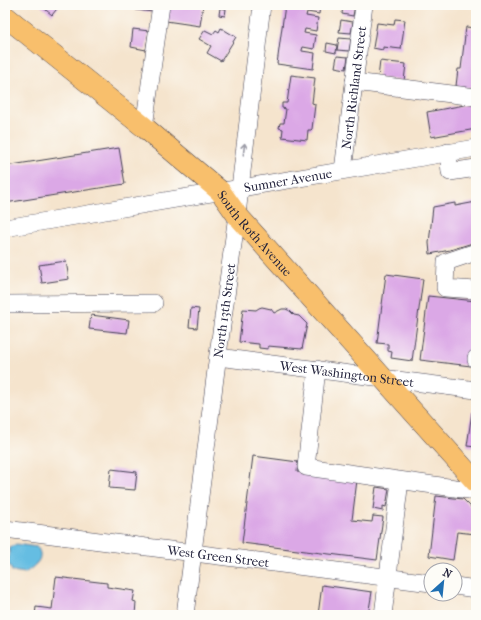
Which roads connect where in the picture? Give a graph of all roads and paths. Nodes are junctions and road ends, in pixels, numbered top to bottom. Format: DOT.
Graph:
graph roads {
  1 [pos="161,5"];
  2 [pos="262,5"];
  3 [pos="364,5"];
  4 [pos="5,16"];
  5 [pos="354,82"];
  6 [pos="476,97"];
  7 [pos="144,127"];
  8 [pos="476,148"];
  9 [pos="448,152"];
  10 [pos="476,168"];
  11 [pos="343,170"];
  12 [pos="230,189"];
  13 [pos="237,215"];
  14 [pos="5,228"];
  15 [pos="476,252"];
  16 [pos="476,290"];
  17 [pos="154,303"];
  18 [pos="5,304"];
  19 [pos="218,357"];
  20 [pos="318,369"];
  21 [pos="383,378"];
  22 [pos="476,390"];
  23 [pos="400,481"];
  24 [pos="476,482"];
  25 [pos="476,491"];
  26 [pos="5,529"];
  27 [pos="193,553"];
  28 [pos="388,578"];
  29 [pos="423,582"];
  30 [pos="463,587"];
  31 [pos="476,589"];
  32 [pos="185,615"];
  33 [pos="383,615"];
  1 -- 7 [label="street"];
  12 -- 2 [label="street, one-way"];
  3 -- 5 [label="street, North Richland Street"];
  4 -- 7 [label="main road, South Roth Avenue"];
  5 -- 6 [label="street"];
  5 -- 11 [label="street, North Richland Street"];
  7 -- 12 [label="main road, South Roth Avenue"];
  8 -- 9 [label="street, Sumner Avenue"];
  9 -- 10 [label="street"];
  9 -- 11 [label="street, Sumner Avenue"];
  11 -- 12 [label="street, Sumner Avenue"];
  12 -- 13 [label="main road, South Roth Avenue"];
  12 -- 14 [label="street, Sumner Avenue"];
  13 -- 19 [label="street, North 13th Street"];
  13 -- 21 [label="main road, South Roth Avenue"];
  15 -- 16 [label="street"];
  17 -- 18 [label="street"];
  19 -- 20 [label="street, West Washington Street"];
  19 -- 27 [label="street, North 13th Street"];
  20 -- 21 [label="street, West Washington Street"];
  20 -- 23 [label="street"];
  21 -- 22 [label="street, West Washington Street"];
  21 -- 24 [label="main road, South Roth Avenue"];
  23 -- 25 [label="street"];
  23 -- 28 [label="street"];
  26 -- 27 [label="street, West Green Street"];
  27 -- 28 [label="street, West Green Street"];
  27 -- 32 [label="street, North 13th Street"];
  28 -- 29 [label="street, West Green Street"];
  28 -- 33 [label="street"];
  30 -- 31 [label="street"];
}
